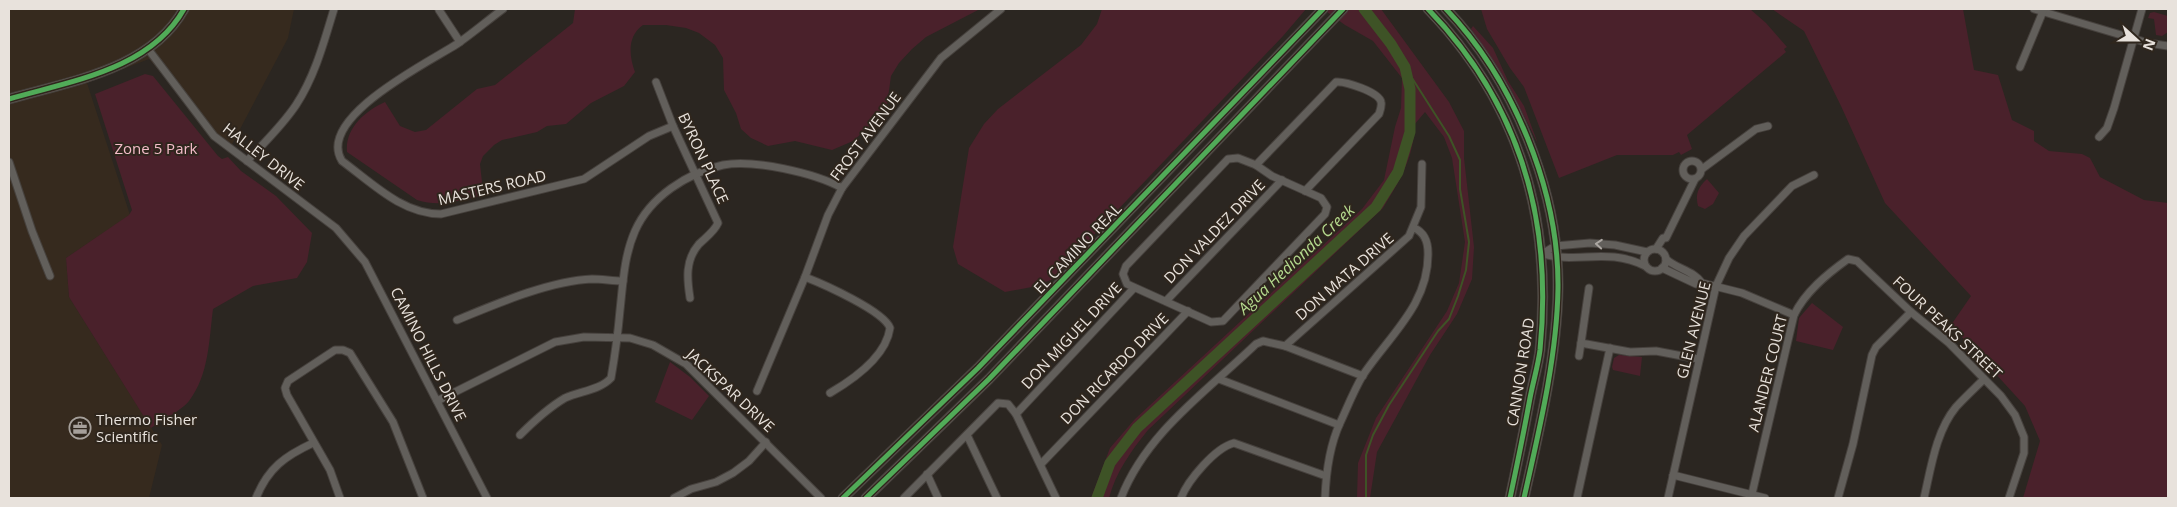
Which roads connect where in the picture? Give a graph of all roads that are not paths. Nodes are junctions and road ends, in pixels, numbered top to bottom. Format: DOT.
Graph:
graph roads {
  1 [pos="184,9"];
  2 [pos="334,9"];
  3 [pos="503,9"];
  4 [pos="1001,9"];
  5 [pos="1323,9"];
  6 [pos="1428,9"];
  7 [pos="1446,9"];
  8 [pos="2034,9"];
  9 [pos="2142,9"];
  10 [pos="439,10"];
  11 [pos="2043,10"];
  12 [pos="1341,11"];
  13 [pos="2134,39"];
  14 [pos="460,42"];
  15 [pos="2168,46"];
  16 [pos="148,48"];
  17 [pos="2020,67"];
  18 [pos="656,82"];
  19 [pos="9,99"];
  20 [pos="674,126"];
  21 [pos="1768,126"];
  22 [pos="2099,137"];
  23 [pos="248,161"];
  24 [pos="9,162"];
  25 [pos="1422,164"];
  26 [pos="1256,165"];
  27 [pos="1702,169"];
  28 [pos="695,174"];
  29 [pos="1814,175"];
  30 [pos="1686,178"];
  31 [pos="1695,179"];
  32 [pos="1282,180"];
  33 [pos="842,188"];
  34 [pos="1305,191"];
  35 [pos="1688,192"];
  36 [pos="336,228"];
  37 [pos="1414,228"];
  38 [pos="1555,246"];
  39 [pos="1647,252"];
  40 [pos="1662,253"];
  41 [pos="1542,254"];
  42 [pos="1556,258"];
  43 [pos="1860,265"];
  44 [pos="1646,266"];
  45 [pos="1662,268"];
  46 [pos="50,276"];
  47 [pos="805,277"];
  48 [pos="623,281"];
  49 [pos="1702,283"];
  50 [pos="1716,286"];
  51 [pos="1134,288"];
  52 [pos="1589,288"];
  53 [pos="690,298"];
  54 [pos="1166,301"];
  55 [pos="1188,311"];
  56 [pos="1911,312"];
  57 [pos="1794,315"];
  58 [pos="457,320"];
  59 [pos="617,337"];
  60 [pos="1581,343"];
  61 [pos="1285,346"];
  62 [pos="1610,348"];
  63 [pos="1579,356"];
  64 [pos="1698,359"];
  65 [pos="1363,376"];
  66 [pos="1219,379"];
  67 [pos="1984,379"];
  68 [pos="756,391"];
  69 [pos="830,393"];
  70 [pos="437,401"];
  71 [pos="1016,414"];
  72 [pos="1339,425"];
  73 [pos="520,435"];
  74 [pos="967,435"];
  75 [pos="766,442"];
  76 [pos="313,443"];
  77 [pos="1041,464"];
  78 [pos="927,474"];
  79 [pos="1673,475"];
  80 [pos="1326,476"];
  81 [pos="1751,497"];
  82 [pos="256,498"];
  83 [pos="340,498"];
  84 [pos="423,498"];
  85 [pos="486,498"];
  86 [pos="674,498"];
  87 [pos="821,498"];
  88 [pos="843,498"];
  89 [pos="866,498"];
  90 [pos="904,498"];
  91 [pos="938,498"];
  92 [pos="997,498"];
  93 [pos="1056,498"];
  94 [pos="1121,498"];
  95 [pos="1181,498"];
  96 [pos="1325,498"];
  97 [pos="1510,498"];
  98 [pos="1524,498"];
  99 [pos="1577,498"];
  100 [pos="1668,498"];
  101 [pos="1765,498"];
  102 [pos="1838,498"];
  103 [pos="1924,498"];
  104 [pos="2010,498"];
  1 -- 16 [label="main road"];
  2 -- 23 [label="street"];
  3 -- 14 [label="street, MASTERS ROAD"];
  4 -- 33 [label="street, FROST AVENUE"];
  5 -- 88 [label="main road, EL CAMINO REAL"];
  6 -- 41 [label="main road, CANNON ROAD"];
  7 -- 38 [label="main road, CANNON ROAD"];
  8 -- 11 [label="street"];
  9 -- 13 [label="street"];
  10 -- 14 [label="street"];
  11 -- 13 [label="street"];
  11 -- 17 [label="street"];
  12 -- 89 [label="main road, EL CAMINO REAL"];
  13 -- 15 [label="street"];
  13 -- 22 [label="street"];
  14 -- 20 [label="street, MASTERS ROAD"];
  16 -- 19 [label="main road"];
  16 -- 23 [label="street, HALLEY DRIVE"];
  18 -- 20 [label="street, BYRON PLACE"];
  20 -- 28 [label="street, BYRON PLACE"];
  21 -- 27 [label="street"];
  23 -- 36 [label="street, HALLEY DRIVE"];
  24 -- 46 [label="street"];
  25 -- 37 [label="street, DON MATA DRIVE"];
  26 -- 32 [label="street, DON MIGUEL DRIVE"];
  26 -- 34 [label="street"];
  26 -- 51 [label="street, DON MIGUEL DRIVE"];
  27 -- 30 [label="street"];
  27 -- 31 [label="street"];
  28 -- 33 [label="street"];
  28 -- 48 [label="street"];
  28 -- 53 [label="street, BYRON PLACE"];
  29 -- 50 [label="street, GLEN AVENUE"];
  30 -- 31 [label="street"];
  30 -- 35 [label="street"];
  31 -- 35 [label="street"];
  32 -- 34 [label="street, DON MIGUEL DRIVE"];
  32 -- 54 [label="street, DON VALDEZ DRIVE"];
  33 -- 47 [label="street, FROST AVENUE"];
  34 -- 55 [label="street, DON RICARDO DRIVE"];
  35 -- 40 [label="street"];
  36 -- 70 [label="street, CAMINO HILLS DRIVE"];
  37 -- 61 [label="street, DON MATA DRIVE"];
  37 -- 65 [label="street"];
  39 -- 38 [label="street, one-way"];
  38 -- 41 [label="street"];
  38 -- 42 [label="main road, CANNON ROAD"];
  39 -- 40 [label="street"];
  39 -- 44 [label="street"];
  40 -- 45 [label="street"];
  40 -- 49 [label="street"];
  41 -- 42 [label="street"];
  41 -- 97 [label="main road, CANNON ROAD"];
  42 -- 44 [label="street"];
  42 -- 98 [label="main road, CANNON ROAD"];
  43 -- 56 [label="street, FOUR PEAKS STREET"];
  43 -- 57 [label="street, ALANDER COURT"];
  44 -- 45 [label="street"];
  45 -- 49 [label="street"];
  47 -- 68 [label="street, FROST AVENUE"];
  47 -- 69 [label="street"];
  48 -- 58 [label="street"];
  48 -- 59 [label="street"];
  49 -- 50 [label="street"];
  50 -- 57 [label="street"];
  50 -- 64 [label="street, GLEN AVENUE"];
  51 -- 54 [label="street"];
  51 -- 71 [label="street, DON MIGUEL DRIVE"];
  52 -- 60 [label="street"];
  54 -- 55 [label="street"];
  55 -- 77 [label="street, DON RICARDO DRIVE"];
  56 -- 67 [label="street, FOUR PEAKS STREET"];
  56 -- 102 [label="street"];
  57 -- 81 [label="street, ALANDER COURT"];
  59 -- 70 [label="street, JACKSPAR DRIVE"];
  59 -- 73 [label="street"];
  59 -- 75 [label="street, JACKSPAR DRIVE"];
  60 -- 62 [label="street"];
  60 -- 63 [label="street"];
  61 -- 65 [label="street"];
  61 -- 66 [label="street"];
  62 -- 64 [label="street"];
  62 -- 99 [label="street"];
  64 -- 79 [label="street, GLEN AVENUE"];
  65 -- 72 [label="street"];
  66 -- 72 [label="street"];
  66 -- 94 [label="street"];
  67 -- 103 [label="street"];
  67 -- 104 [label="street, FOUR PEAKS STREET"];
  70 -- 85 [label="street, CAMINO HILLS DRIVE"];
  71 -- 74 [label="street"];
  71 -- 77 [label="street"];
  72 -- 80 [label="street"];
  74 -- 78 [label="street"];
  74 -- 92 [label="street"];
  75 -- 86 [label="street"];
  75 -- 87 [label="street, JACKSPAR DRIVE"];
  76 -- 82 [label="street"];
  76 -- 83 [label="street"];
  76 -- 84 [label="street"];
  77 -- 93 [label="street"];
  78 -- 90 [label="street"];
  78 -- 91 [label="street"];
  79 -- 81 [label="street"];
  79 -- 100 [label="street, GLEN AVENUE"];
  80 -- 95 [label="street"];
  80 -- 96 [label="street"];
  81 -- 101 [label="street"];
}
